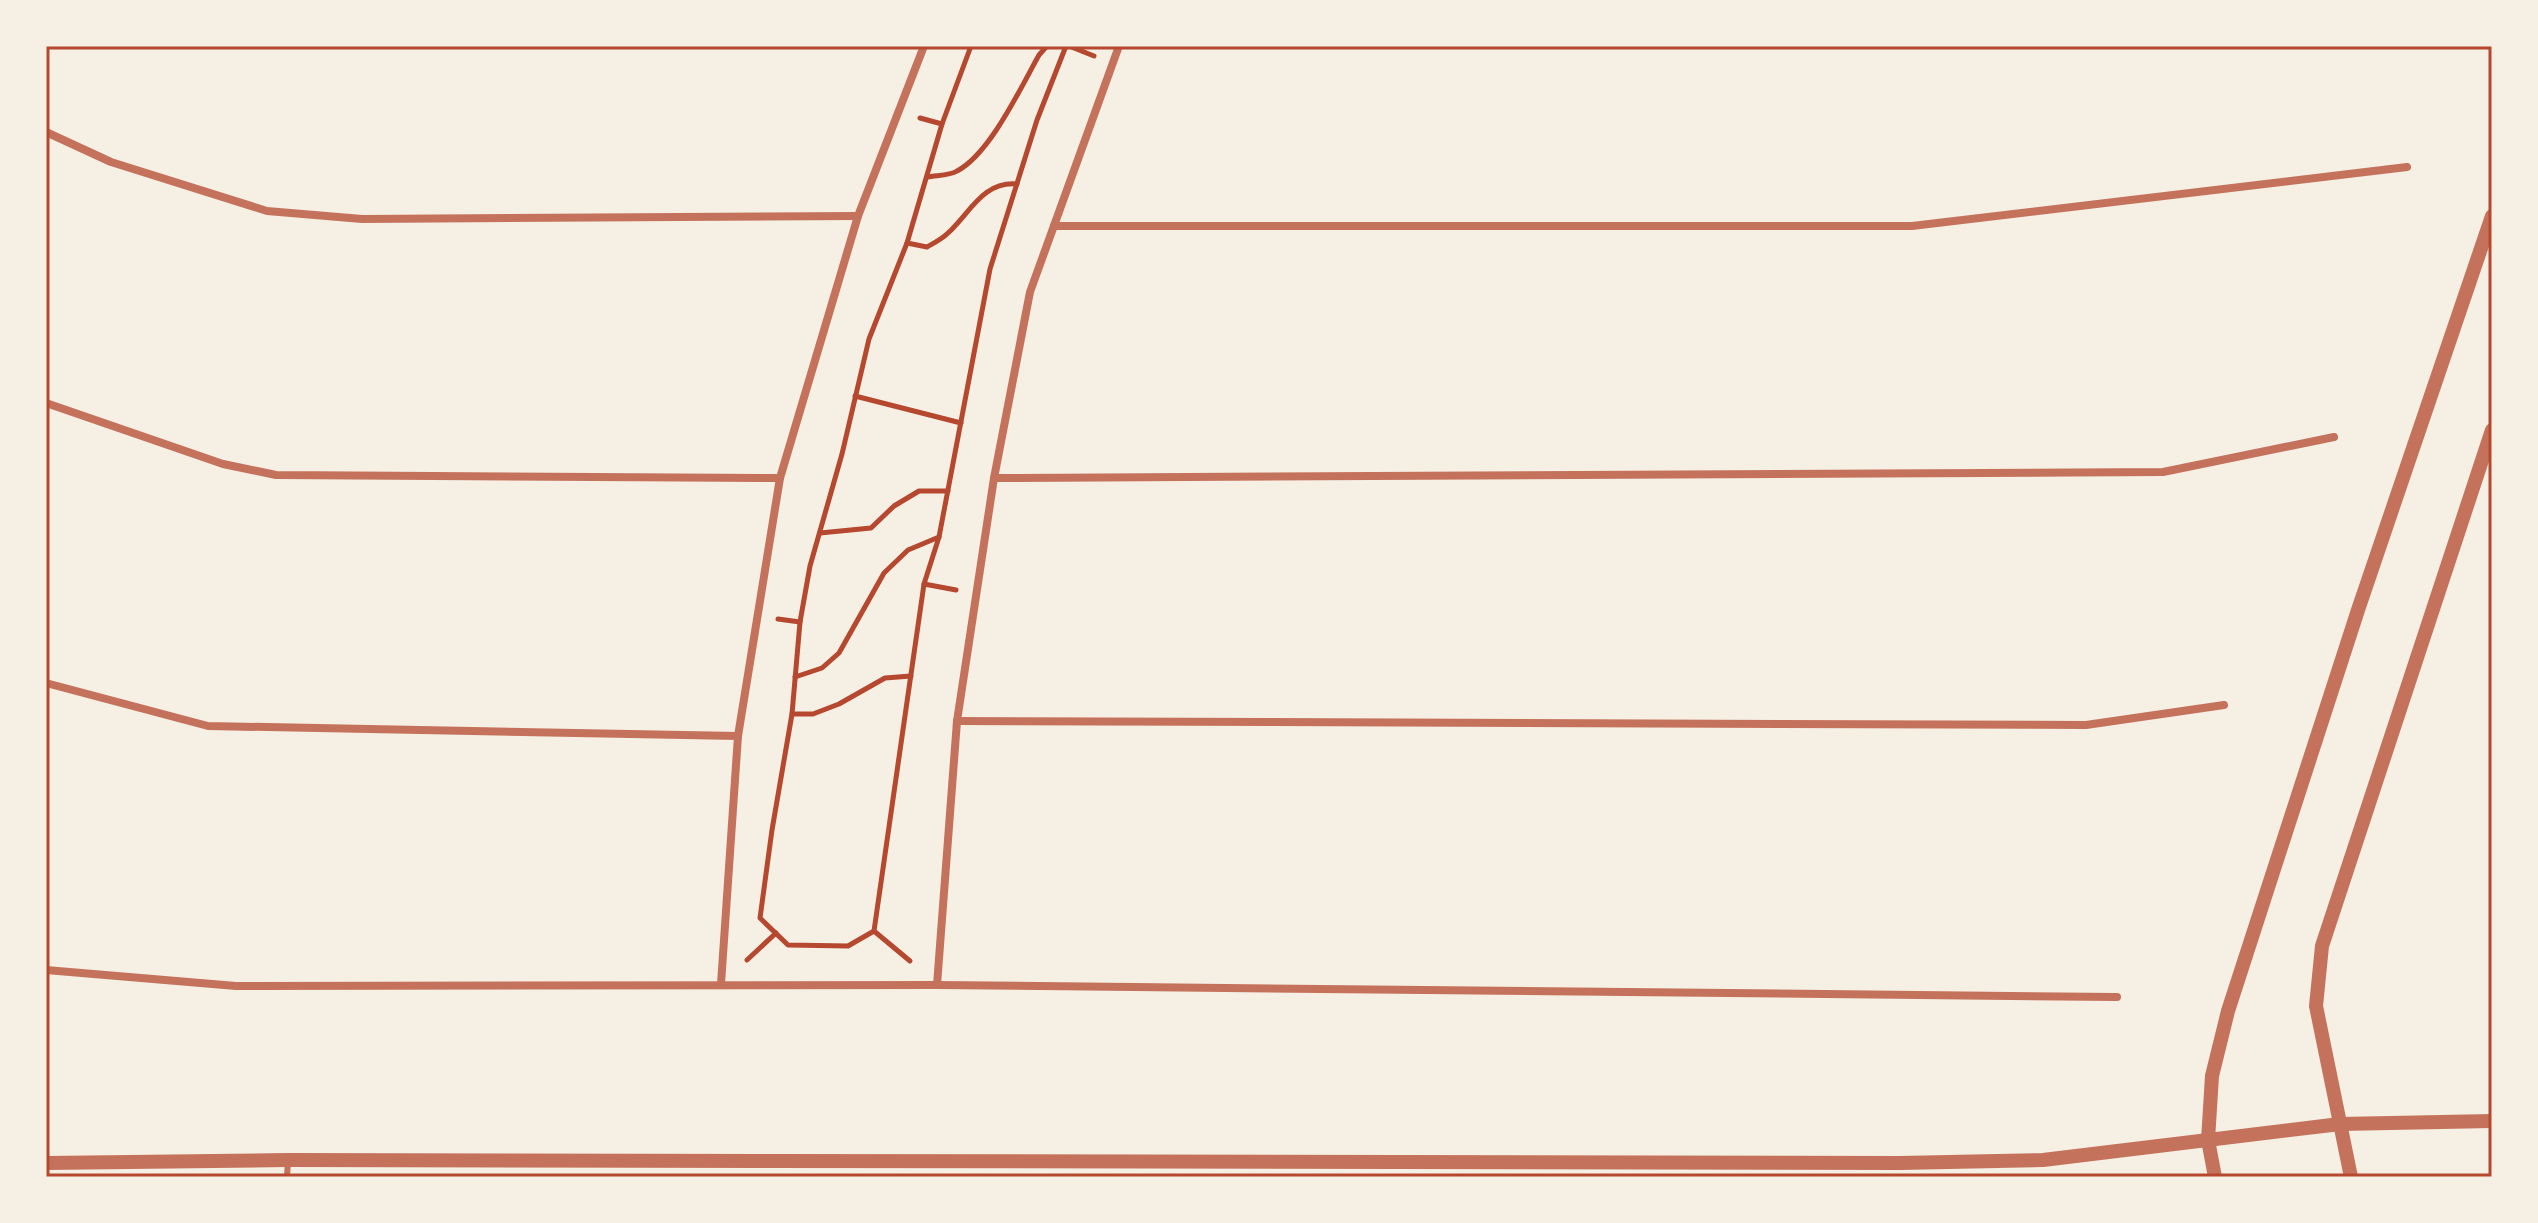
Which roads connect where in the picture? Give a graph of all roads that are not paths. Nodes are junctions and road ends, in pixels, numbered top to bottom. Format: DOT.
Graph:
graph roads {
  1 [pos="924,46"];
  2 [pos="1119,46"];
  3 [pos="46,132"];
  4 [pos="2407,167"];
  5 [pos="858,216"];
  6 [pos="2492,216"];
  7 [pos="1054,226"];
  8 [pos="46,403"];
  9 [pos="2492,430"];
  10 [pos="2334,437"];
  11 [pos="780,478"];
  12 [pos="994,478"];
  13 [pos="46,683"];
  14 [pos="2224,705"];
  15 [pos="957,721"];
  16 [pos="738,736"];
  17 [pos="46,970"];
  18 [pos="721,984"];
  19 [pos="937,985"];
  20 [pos="2117,997"];
  21 [pos="2492,1121"];
  22 [pos="2340,1124"];
  23 [pos="2208,1140"];
  24 [pos="288,1160"];
  25 [pos="46,1163"];
  26 [pos="287,1177"];
  27 [pos="2215,1177"];
  28 [pos="2351,1177"];
  1 -- 5 [label="street"];
  2 -- 7 [label="street"];
  3 -- 5 [label="street"];
  4 -- 7 [label="street"];
  5 -- 11 [label="street"];
  6 -- 23 [label="street"];
  7 -- 12 [label="street"];
  8 -- 11 [label="street"];
  9 -- 22 [label="street"];
  10 -- 12 [label="street"];
  11 -- 16 [label="street"];
  12 -- 15 [label="street"];
  13 -- 16 [label="street"];
  14 -- 15 [label="street"];
  15 -- 19 [label="street"];
  16 -- 18 [label="street"];
  17 -- 18 [label="street"];
  18 -- 19 [label="street"];
  19 -- 20 [label="street"];
  21 -- 22 [label="street"];
  22 -- 23 [label="street"];
  22 -- 28 [label="street"];
  23 -- 24 [label="street"];
  23 -- 27 [label="street"];
  24 -- 25 [label="street"];
  24 -- 26 [label="lane"];
}
